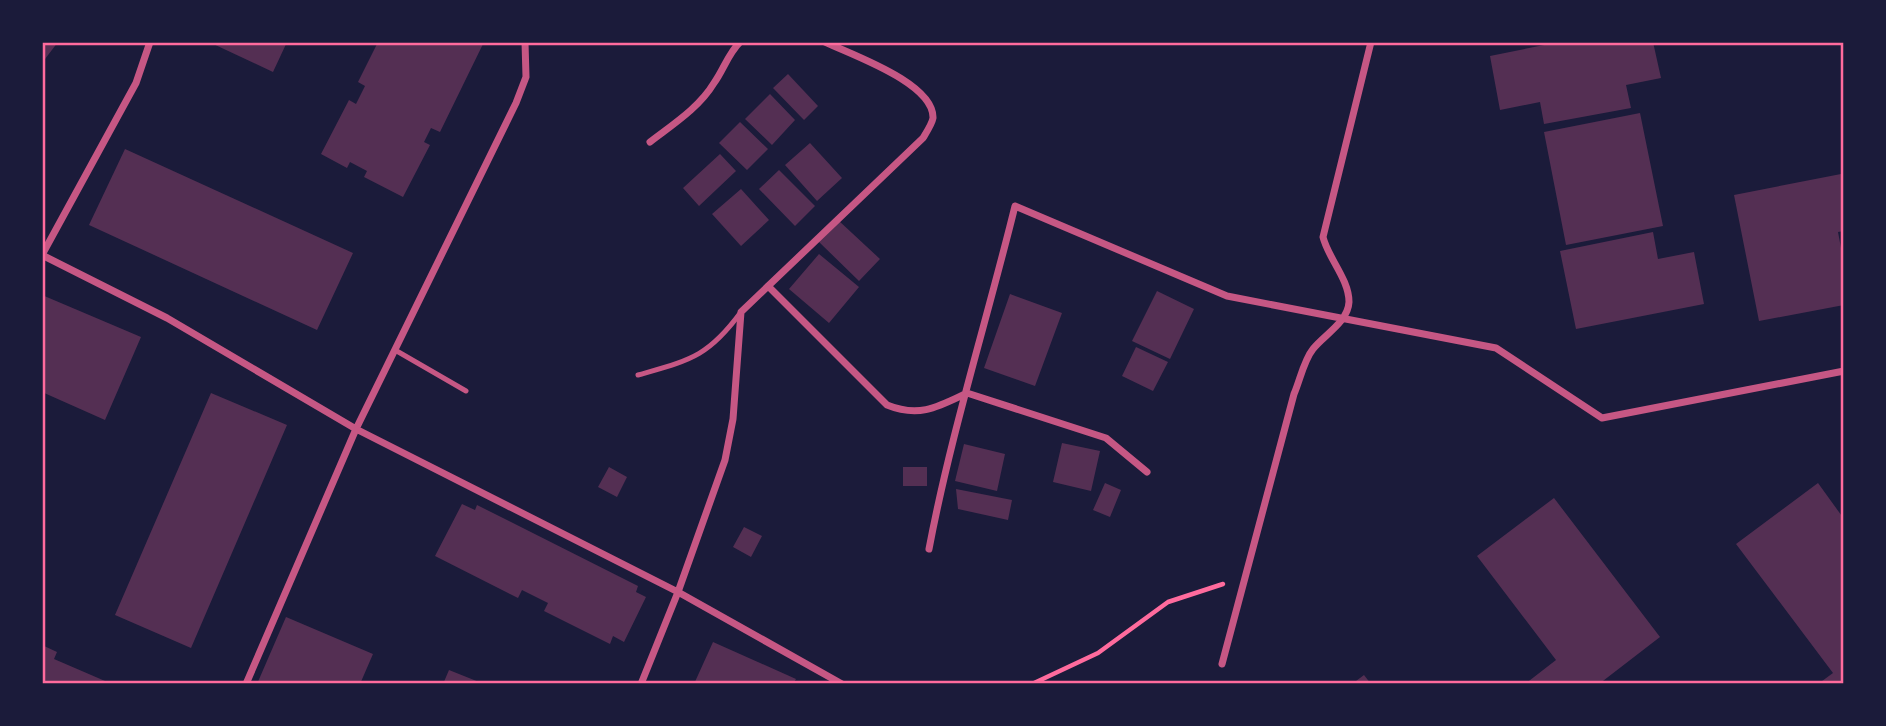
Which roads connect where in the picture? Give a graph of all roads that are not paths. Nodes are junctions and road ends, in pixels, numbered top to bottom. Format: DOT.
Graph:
graph roads {
  1 [pos="150,42"];
  2 [pos="525,42"];
  3 [pos="740,42"];
  4 [pos="825,42"];
  5 [pos="1371,42"];
  6 [pos="650,142"];
  7 [pos="42,255"];
  8 [pos="768,286"];
  9 [pos="741,312"];
  10 [pos="1343,318"];
  11 [pos="395,349"];
  12 [pos="1844,371"];
  13 [pos="638,375"];
  14 [pos="466,391"];
  15 [pos="967,393"];
  16 [pos="356,429"];
  17 [pos="1147,472"];
  18 [pos="929,549"];
  19 [pos="678,593"];
  20 [pos="1222,664"];
  21 [pos="246,684"];
  22 [pos="641,684"];
  23 [pos="842,684"];
  1 -- 7 [label="street"];
  2 -- 11 [label="street"];
  3 -- 6 [label="street"];
  4 -- 8 [label="street"];
  5 -- 10 [label="street"];
  7 -- 16 [label="street"];
  8 -- 9 [label="street"];
  8 -- 15 [label="street"];
  9 -- 13 [label="lane"];
  9 -- 19 [label="street"];
  10 -- 12 [label="street"];
  10 -- 15 [label="street"];
  10 -- 20 [label="street"];
  11 -- 14 [label="lane"];
  11 -- 16 [label="street"];
  15 -- 17 [label="street"];
  15 -- 18 [label="street"];
  16 -- 19 [label="street"];
  16 -- 21 [label="street"];
  19 -- 22 [label="street"];
  19 -- 23 [label="street"];
}
